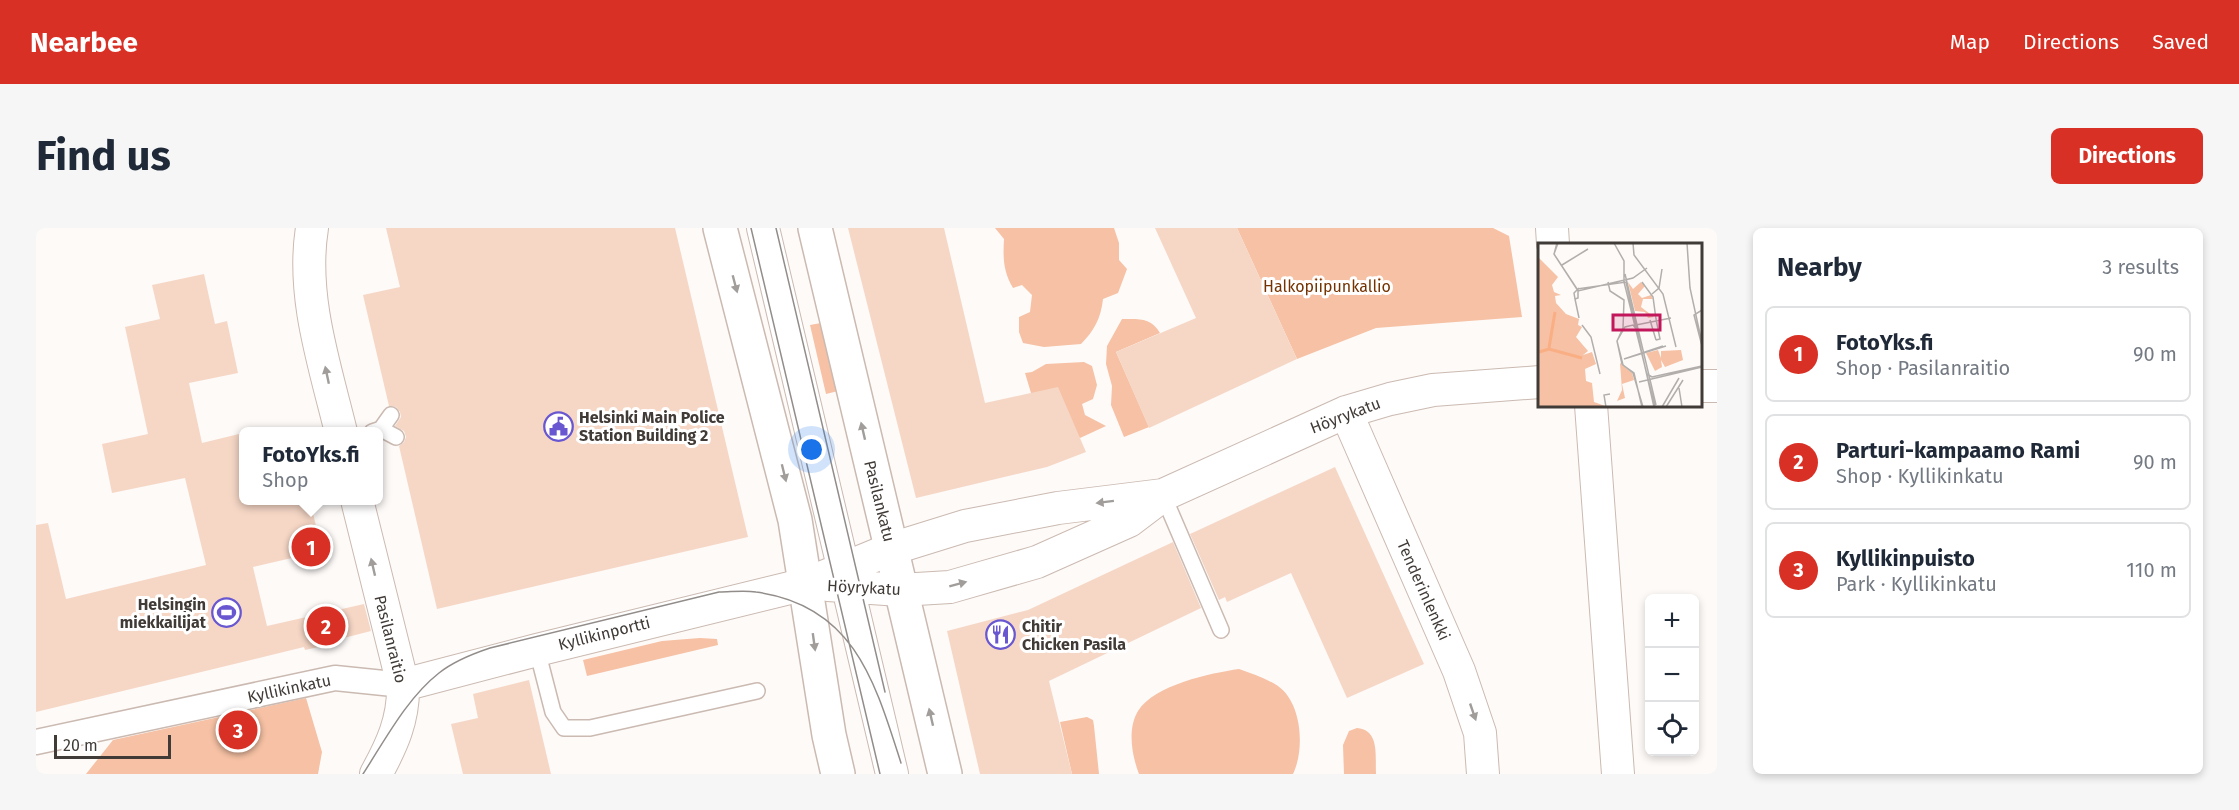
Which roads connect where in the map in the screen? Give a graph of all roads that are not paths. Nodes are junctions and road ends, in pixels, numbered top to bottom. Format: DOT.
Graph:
graph roads {
  1 [pos="312,228"];
  2 [pos="720,228"];
  3 [pos="763,228"];
  4 [pos="814,228"];
  5 [pos="1551,228"];
  6 [pos="1553,243"];
  7 [pos="1538,382"];
  8 [pos="1591,406"];
  9 [pos="1346,412"];
  10 [pos="391,415"];
  11 [pos="340,427"];
  12 [pos="379,427"];
  13 [pos="383,432"];
  14 [pos="396,437"];
  15 [pos="1163,495"];
  16 [pos="358,505"];
  17 [pos="891,549"];
  18 [pos="846,578"];
  19 [pos="806,584"];
  20 [pos="900,590"];
  21 [pos="1221,630"];
  22 [pos="537,650"];
  23 [pos="403,685"];
  24 [pos="757,691"];
  25 [pos="36,742"];
  26 [pos="376,774"];
  27 [pos="838,774"];
  28 [pos="892,774"];
  29 [pos="945,774"];
  30 [pos="1483,774"];
  31 [pos="1618,774"];
  11 -- 1 [label="street, one-way"];
  2 -- 19 [label="street, one-way"];
  3 -- 18 [label="street"];
  17 -- 4 [label="street, Pasilankatu, one-way"];
  5 -- 6 [label="street"];
  7 -- 9 [label="street, Höyrykatu"];
  8 -- 31 [label="street"];
  9 -- 15 [label="street, Höyrykatu"];
  9 -- 30 [label="street, Tenderinlenkki, one-way"];
  10 -- 12 [label="lane"];
  13 -- 14 [label="lane"];
  15 -- 17 [label="street, Höyrykatu, one-way"];
  20 -- 15 [label="street, Höyrykatu, one-way"];
  15 -- 21 [label="lane"];
  23 -- 16 [label="street, Pasilanraitio, one-way"];
  17 -- 18 [label="street, Höyrykatu"];
  17 -- 20 [label="street, Pasilankatu"];
  18 -- 19 [label="street, Höyrykatu"];
  18 -- 20 [label="street, Höyrykatu"];
  18 -- 28 [label="street"];
  19 -- 22 [label="street, Kyllikinportti"];
  19 -- 27 [label="street, one-way"];
  29 -- 20 [label="street, Pasilankatu, one-way"];
  22 -- 23 [label="street, Kyllikinportti"];
  22 -- 24 [label="lane"];
  23 -- 25 [label="street, Kyllikinkatu"];
  23 -- 26 [label="street, Pasilanraitio"];
}
